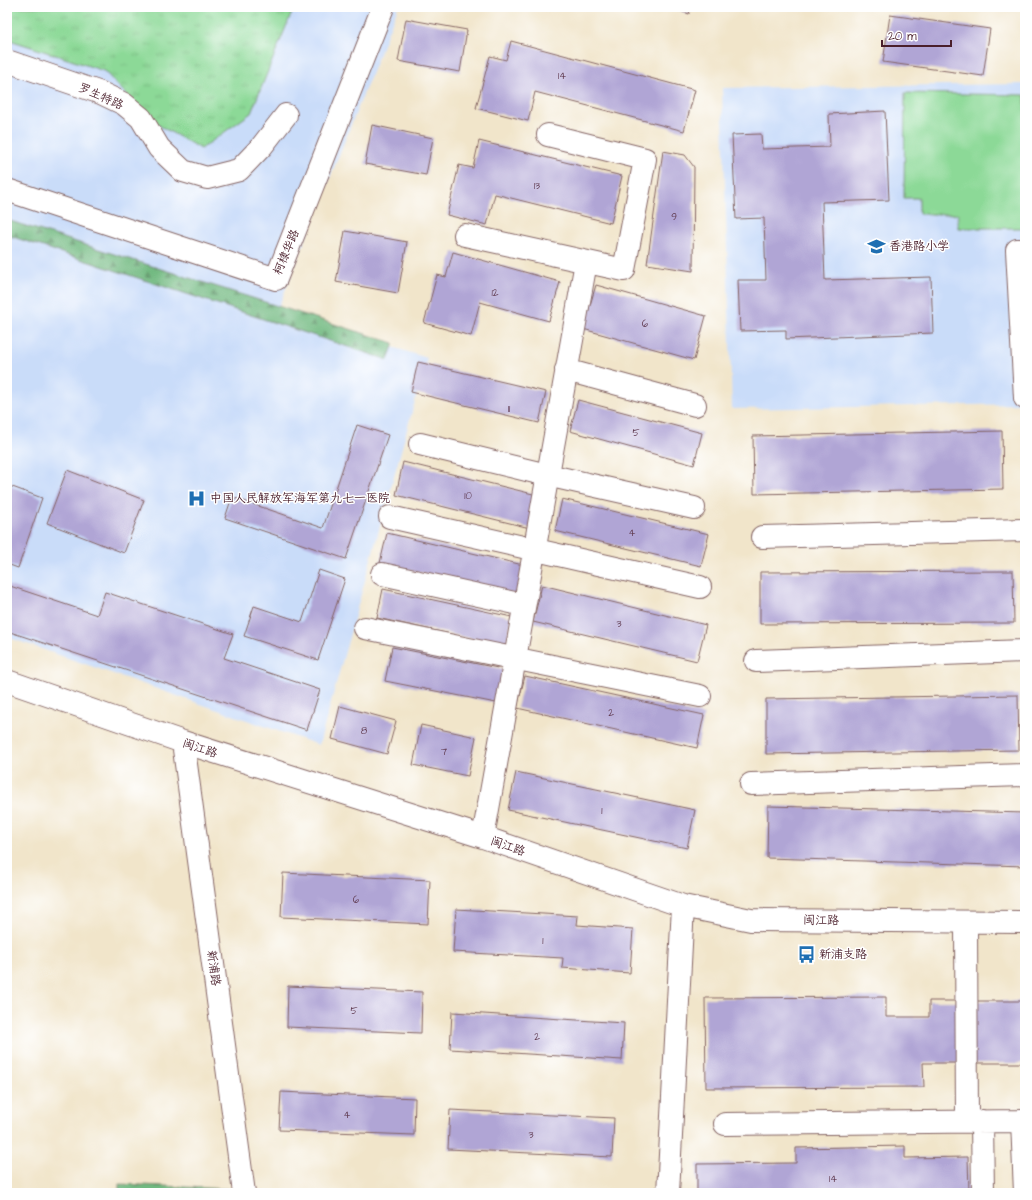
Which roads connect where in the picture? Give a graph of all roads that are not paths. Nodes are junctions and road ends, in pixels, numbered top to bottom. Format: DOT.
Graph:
graph roads {
  1 [pos="383,7"];
  2 [pos="7,61"];
  3 [pos="286,115"];
  4 [pos="548,135"];
  5 [pos="7,190"];
  6 [pos="465,235"];
  7 [pos="1025,250"];
  8 [pos="586,262"];
  9 [pos="566,370"];
  10 [pos="1025,390"];
  11 [pos="1025,398"];
  12 [pos="695,405"];
  13 [pos="420,444"];
  14 [pos="547,475"];
  15 [pos="694,508"];
  16 [pos="390,517"];
  17 [pos="1025,530"];
  18 [pos="762,538"];
  19 [pos="534,550"];
  20 [pos="382,574"];
  21 [pos="700,587"];
  22 [pos="524,605"];
  23 [pos="365,628"];
  24 [pos="1025,652"];
  25 [pos="514,658"];
  26 [pos="756,661"];
  27 [pos="7,681"];
  28 [pos="700,696"];
  29 [pos="183,742"];
  30 [pos="1025,775"];
  31 [pos="751,784"];
  32 [pos="482,838"];
  33 [pos="683,906"];
  34 [pos="966,922"];
  35 [pos="1025,922"];
  36 [pos="975,1121"];
  37 [pos="1024,1121"];
  38 [pos="725,1124"];
  39 [pos="244,1193"];
  40 [pos="668,1193"];
  41 [pos="983,1193"];
  42 [pos="1025,1193"];
  1 -- 5 [label="street, 柯棣华路"];
  2 -- 3 [label="street, 罗生特路"];
  4 -- 8 [label="street"];
  6 -- 8 [label="street"];
  7 -- 10 [label="street"];
  8 -- 9 [label="street"];
  9 -- 12 [label="street"];
  9 -- 14 [label="street"];
  10 -- 11 [label="street"];
  13 -- 14 [label="street"];
  14 -- 15 [label="street"];
  14 -- 19 [label="street"];
  16 -- 19 [label="street"];
  17 -- 18 [label="street"];
  19 -- 21 [label="street"];
  19 -- 22 [label="street"];
  20 -- 22 [label="street"];
  22 -- 25 [label="street"];
  23 -- 25 [label="street"];
  24 -- 26 [label="street"];
  25 -- 28 [label="street"];
  25 -- 32 [label="street"];
  27 -- 29 [label="street, 闽江路"];
  29 -- 32 [label="street, 闽江路"];
  29 -- 39 [label="street, 新浦路"];
  30 -- 31 [label="street"];
  32 -- 33 [label="street, 闽江路"];
  33 -- 34 [label="street, 闽江路"];
  33 -- 40 [label="street"];
  34 -- 35 [label="street, 闽江路"];
  34 -- 36 [label="street"];
  36 -- 37 [label="street"];
  36 -- 38 [label="street"];
  36 -- 41 [label="street"];
  37 -- 42 [label="street"];
}
